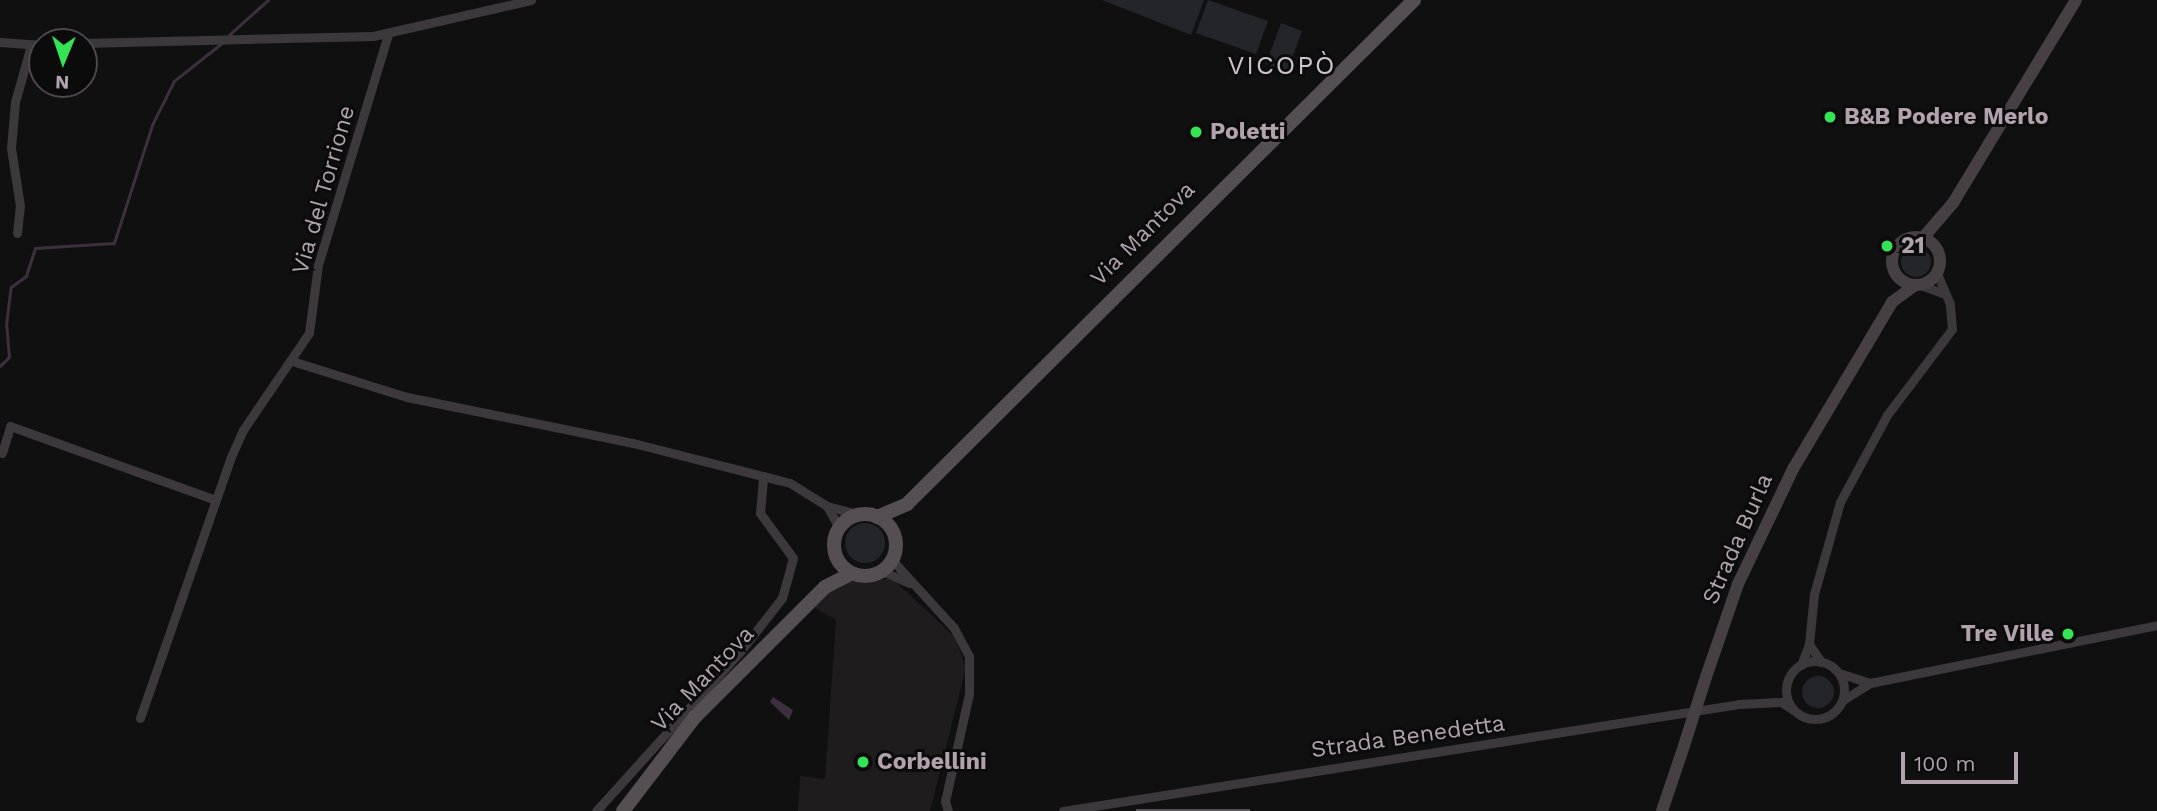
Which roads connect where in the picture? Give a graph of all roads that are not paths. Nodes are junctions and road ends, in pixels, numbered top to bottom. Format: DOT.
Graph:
graph roads {
  1 [pos="531,0"];
  2 [pos="1414,0"];
  3 [pos="2076,0"];
  4 [pos="388,34"];
  5 [pos="0,41"];
  6 [pos="98,43"];
  7 [pos="28,45"];
  8 [pos="28,56"];
  9 [pos="1941,219"];
  10 [pos="17,233"];
  11 [pos="1922,239"];
  12 [pos="1938,251"];
  13 [pos="1937,273"];
  14 [pos="1896,275"];
  15 [pos="1918,285"];
  16 [pos="1944,294"];
  17 [pos="1892,302"];
  18 [pos="292,361"];
  19 [pos="2,453"];
  20 [pos="763,476"];
  21 [pos="215,500"];
  22 [pos="907,503"];
  23 [pos="827,506"];
  24 [pos="860,515"];
  25 [pos="877,517"];
  26 [pos="839,528"];
  27 [pos="894,535"];
  28 [pos="836,557"];
  29 [pos="887,566"];
  30 [pos="852,573"];
  31 [pos="910,583"];
  32 [pos="825,587"];
  33 [pos="2157,625"];
  34 [pos="1810,644"];
  35 [pos="1821,662"];
  36 [pos="1801,666"];
  37 [pos="1839,673"];
  38 [pos="1788,681"];
  39 [pos="1870,683"];
  40 [pos="1843,700"];
  41 [pos="1759,702"];
  42 [pos="1795,711"];
  43 [pos="140,718"];
  44 [pos="946,806"];
  45 [pos="596,811"];
  46 [pos="623,811"];
  47 [pos="942,811"];
  48 [pos="1063,811"];
  49 [pos="1662,811"];
  1 -- 4 [label="street"];
  2 -- 22 [label="main road, Via Mantova"];
  3 -- 9 [label="main road, Strada Burla"];
  4 -- 6 [label="street"];
  4 -- 18 [label="street, Via del Torrione"];
  5 -- 7 [label="street"];
  8 -- 10 [label="street"];
  9 -- 11 [label="main road, Strada Burla"];
  9 -- 12 [label="main road, Strada Burla"];
  11 -- 12 [label="main road"];
  11 -- 14 [label="main road, Strada Burla"];
  12 -- 13 [label="main road, Strada Burla"];
  13 -- 15 [label="main road, Strada Burla"];
  13 -- 16 [label="street, Strada Benedetta"];
  14 -- 15 [label="main road"];
  14 -- 17 [label="main road, Strada Burla"];
  15 -- 16 [label="street"];
  15 -- 17 [label="main road, Strada Burla"];
  16 -- 34 [label="street, Strada Benedetta"];
  17 -- 49 [label="main road, Strada Burla, bridge"];
  18 -- 20 [label="street"];
  18 -- 21 [label="street, Via del Torrione"];
  19 -- 21 [label="street"];
  20 -- 23 [label="street"];
  20 -- 45 [label="street"];
  21 -- 43 [label="street, Via del Torrione"];
  22 -- 25 [label="main road, Via Mantova"];
  22 -- 27 [label="main road, Via Mantova"];
  23 -- 24 [label="street"];
  23 -- 26 [label="street"];
  24 -- 25 [label="main road"];
  24 -- 26 [label="main road"];
  25 -- 27 [label="main road"];
  26 -- 28 [label="main road, Via Mantova"];
  27 -- 29 [label="main road, Via Mantova"];
  28 -- 30 [label="main road"];
  28 -- 32 [label="main road, Via Mantova"];
  29 -- 30 [label="main road, Via Mantova"];
  29 -- 31 [label="street"];
  29 -- 31 [label="street"];
  30 -- 32 [label="main road, Via Mantova"];
  31 -- 44 [label="street"];
  32 -- 46 [label="main road, Via Mantova"];
  33 -- 39 [label="street, Strada Benedetta"];
  34 -- 35 [label="street"];
  34 -- 36 [label="street, Strada Benedetta"];
  35 -- 36 [label="street"];
  35 -- 37 [label="street, Strada Benedetta"];
  36 -- 38 [label="street, Strada Benedetta"];
  37 -- 39 [label="street, Strada Benedetta"];
  37 -- 40 [label="street"];
  38 -- 41 [label="street, Strada Benedetta"];
  38 -- 42 [label="street"];
  39 -- 40 [label="street, Strada Benedetta"];
  40 -- 42 [label="street, Strada Benedetta"];
  41 -- 42 [label="street, Strada Benedetta"];
  41 -- 48 [label="street, Strada Benedetta"];
  44 -- 47 [label="street"];
}
